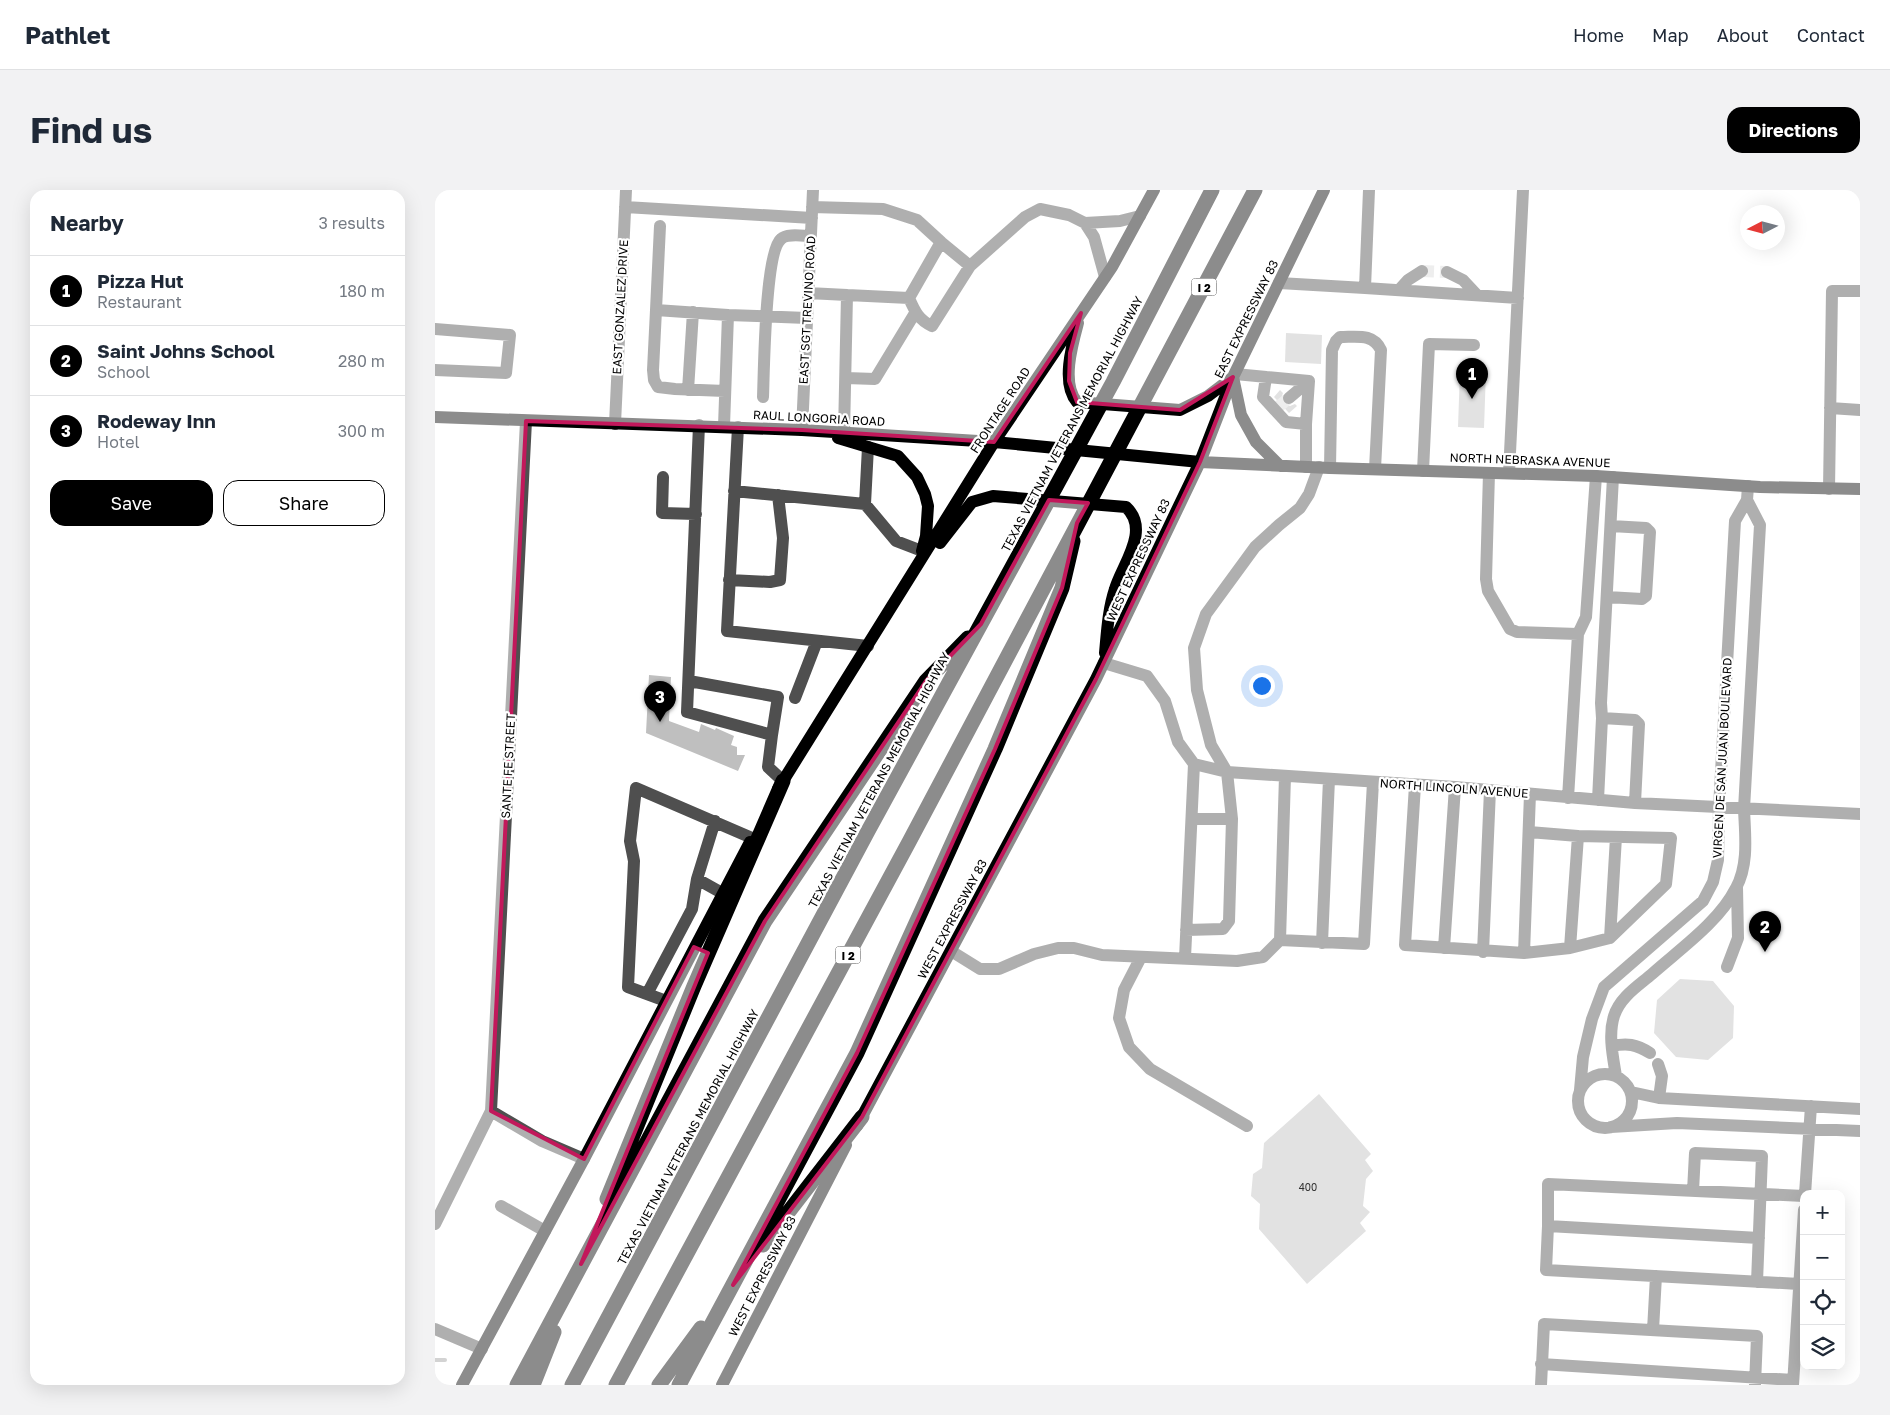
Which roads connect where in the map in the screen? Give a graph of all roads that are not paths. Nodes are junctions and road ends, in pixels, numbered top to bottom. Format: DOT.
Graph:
graph roads {
  1 [pos="626,190"];
  2 [pos="813,190"];
  3 [pos="1154,190"];
  4 [pos="1212,190"];
  5 [pos="1255,190"];
  6 [pos="1262,190"];
  7 [pos="1323,190"];
  8 [pos="1369,190"];
  9 [pos="1523,190"];
  10 [pos="625,207"];
  11 [pos="812,212"];
  12 [pos="1140,216"];
  13 [pos="1085,223"];
  14 [pos="660,226"];
  15 [pos="811,236"];
  16 [pos="941,242"];
  17 [pos="970,266"];
  18 [pos="1422,271"];
  19 [pos="1447,272"];
  20 [pos="1105,277"];
  21 [pos="1279,283"];
  22 [pos="1204,287"];
  23 [pos="1365,288"];
  24 [pos="1399,290"];
  25 [pos="1860,292"];
  26 [pos="808,293"];
  27 [pos="847,295"];
  28 [pos="1477,295"];
  29 [pos="909,298"];
  30 [pos="1518,298"];
  31 [pos="656,310"];
  32 [pos="693,312"];
  33 [pos="1081,313"];
  34 [pos="729,314"];
  35 [pos="915,314"];
  36 [pos="766,316"];
  37 [pos="807,318"];
  38 [pos="435,329"];
  39 [pos="1474,345"];
  40 [pos="435,370"];
  41 [pos="1234,376"];
  42 [pos="1266,377"];
  43 [pos="846,378"];
  44 [pos="1309,381"];
  45 [pos="688,390"];
  46 [pos="725,391"];
  47 [pos="763,398"];
  48 [pos="1289,398"];
  49 [pos="1830,408"];
  50 [pos="1860,410"];
  51 [pos="435,417"];
  52 [pos="525,421"];
  53 [pos="615,424"];
  54 [pos="1306,424"];
  55 [pos="699,426"];
  56 [pos="724,426"];
  57 [pos="738,427"];
  58 [pos="802,430"];
  59 [pos="816,431"];
  60 [pos="845,433"];
  61 [pos="994,442"];
  62 [pos="868,447"];
  63 [pos="1200,462"];
  64 [pos="1279,466"];
  65 [pos="1319,467"];
  66 [pos="1375,469"];
  67 [pos="1423,471"];
  68 [pos="1489,472"];
  69 [pos="1509,473"];
  70 [pos="1596,476"];
  71 [pos="663,477"];
  72 [pos="1613,477"];
  73 [pos="1748,486"];
  74 [pos="1829,489"];
  75 [pos="1860,489"];
  76 [pos="734,491"];
  77 [pos="778,495"];
  78 [pos="1747,500"];
  79 [pos="865,504"];
  80 [pos="696,514"];
  81 [pos="1077,522"];
  82 [pos="1611,526"];
  83 [pos="921,557"];
  84 [pos="729,580"];
  85 [pos="1607,597"];
  86 [pos="981,624"];
  87 [pos="1578,634"];
  88 [pos="817,641"];
  89 [pos="868,646"];
  90 [pos="1104,663"];
  91 [pos="689,681"];
  92 [pos="795,698"];
  93 [pos="1602,718"];
  94 [pos="772,735"];
  95 [pos="1195,764"];
  96 [pos="1227,772"];
  97 [pos="1285,776"];
  98 [pos="1329,779"];
  99 [pos="783,781"];
  100 [pos="1373,782"];
  101 [pos="1415,785"];
  102 [pos="1455,787"];
  103 [pos="1490,790"];
  104 [pos="1530,794"];
  105 [pos="1567,798"];
  106 [pos="1598,800"];
  107 [pos="1635,803"];
  108 [pos="1719,808"];
  109 [pos="1744,809"];
  110 [pos="1860,814"];
  111 [pos="1192,819"];
  112 [pos="1232,819"];
  113 [pos="715,822"];
  114 [pos="1529,832"];
  115 [pos="1578,836"];
  116 [pos="1616,837"];
  117 [pos="752,838"];
  118 [pos="697,879"];
  119 [pos="1737,887"];
  120 [pos="722,893"];
  121 [pos="1186,930"];
  122 [pos="1610,938"];
  123 [pos="1280,940"];
  124 [pos="1322,943"];
  125 [pos="1444,948"];
  126 [pos="1570,948"];
  127 [pos="951,951"];
  128 [pos="1483,952"];
  129 [pos="1524,953"];
  130 [pos="1141,957"];
  131 [pos="1185,958"];
  132 [pos="1727,967"];
  133 [pos="647,994"];
  134 [pos="666,1000"];
  135 [pos="1612,1046"];
  136 [pos="1650,1053"];
  137 [pos="1658,1064"];
  138 [pos="1616,1076"];
  139 [pos="1580,1090"];
  140 [pos="1631,1092"];
  141 [pos="1659,1098"];
  142 [pos="1811,1106"];
  143 [pos="1860,1109"];
  144 [pos="491,1111"];
  145 [pos="861,1117"];
  146 [pos="1247,1126"];
  147 [pos="1611,1127"];
  148 [pos="1810,1128"];
  149 [pos="1860,1131"];
  150 [pos="584,1159"];
  151 [pos="1804,1190"];
  152 [pos="1693,1191"];
  153 [pos="1760,1194"];
  154 [pos="1800,1195"];
  155 [pos="501,1206"];
  156 [pos="435,1224"];
  157 [pos="1548,1226"];
  158 [pos="545,1231"];
  159 [pos="1802,1235"];
  160 [pos="1759,1238"];
  161 [pos="1656,1276"];
  162 [pos="1757,1282"];
  163 [pos="1799,1284"];
  164 [pos="435,1328"];
  165 [pos="1653,1330"];
  166 [pos="482,1349"];
  167 [pos="1541,1364"];
  168 [pos="1755,1381"];
  169 [pos="1793,1382"];
  170 [pos="463,1385"];
  171 [pos="517,1385"];
  172 [pos="533,1385"];
  173 [pos="572,1385"];
  174 [pos="616,1385"];
  175 [pos="659,1385"];
  176 [pos="679,1385"];
  177 [pos="722,1385"];
  178 [pos="1541,1385"];
  1 -- 10 [label="street, EAST GONZALEZ DRIVE"];
  2 -- 11 [label="street, EAST SGT TREVINO ROAD"];
  3 -- 12 [label="main road, FRONTAGE ROAD"];
  4 -- 86 [label="highway, TEXAS VIETNAM VETERANS MEMORIAL HIGHWAY"];
  5 -- 22 [label="highway, I 2"];
  6 -- 22 [label="highway"];
  7 -- 21 [label="main road, EAST EXPRESSWAY 83"];
  8 -- 23 [label="street"];
  9 -- 30 [label="street"];
  10 -- 11 [label="street"];
  10 -- 53 [label="street, EAST GONZALEZ DRIVE"];
  11 -- 15 [label="street, EAST SGT TREVINO ROAD"];
  11 -- 16 [label="street"];
  12 -- 13 [label="street"];
  12 -- 20 [label="main road, FRONTAGE ROAD"];
  13 -- 17 [label="street"];
  13 -- 20 [label="street"];
  14 -- 31 [label="street"];
  15 -- 26 [label="street, EAST SGT TREVINO ROAD"];
  15 -- 36 [label="street"];
  16 -- 17 [label="street"];
  16 -- 29 [label="street"];
  17 -- 35 [label="street"];
  18 -- 24 [label="street"];
  19 -- 28 [label="street"];
  20 -- 33 [label="main road, FRONTAGE ROAD"];
  21 -- 23 [label="street"];
  21 -- 41 [label="main road, EAST EXPRESSWAY 83"];
  22 -- 81 [label="highway, I 2"];
  23 -- 24 [label="street"];
  24 -- 28 [label="street"];
  25 -- 49 [label="street"];
  26 -- 27 [label="street"];
  26 -- 37 [label="street, EAST SGT TREVINO ROAD"];
  27 -- 29 [label="street"];
  27 -- 43 [label="street"];
  28 -- 30 [label="street"];
  29 -- 35 [label="street"];
  30 -- 69 [label="street"];
  31 -- 32 [label="street"];
  31 -- 45 [label="street"];
  32 -- 34 [label="street"];
  32 -- 45 [label="street"];
  33 -- 41 [label="main road"];
  33 -- 61 [label="main road, FRONTAGE ROAD"];
  34 -- 36 [label="street"];
  34 -- 46 [label="street"];
  35 -- 43 [label="street"];
  36 -- 37 [label="street"];
  36 -- 47 [label="street"];
  37 -- 58 [label="street, EAST SGT TREVINO ROAD"];
  38 -- 40 [label="street"];
  39 -- 67 [label="street"];
  41 -- 42 [label="street"];
  41 -- 63 [label="main road, EAST EXPRESSWAY 83"];
  41 -- 64 [label="main road"];
  42 -- 44 [label="street"];
  42 -- 54 [label="street"];
  43 -- 60 [label="street"];
  44 -- 48 [label="street"];
  44 -- 54 [label="street"];
  45 -- 46 [label="street"];
  46 -- 56 [label="street"];
  49 -- 50 [label="street"];
  49 -- 74 [label="street"];
  51 -- 52 [label="main road, RAUL LONGORIA ROAD"];
  52 -- 53 [label="main road, RAUL LONGORIA ROAD"];
  52 -- 144 [label="street, SANTE FE STREET"];
  53 -- 55 [label="main road, RAUL LONGORIA ROAD"];
  54 -- 65 [label="street"];
  55 -- 56 [label="main road, RAUL LONGORIA ROAD"];
  55 -- 80 [label="street"];
  56 -- 57 [label="main road, RAUL LONGORIA ROAD"];
  57 -- 58 [label="main road, RAUL LONGORIA ROAD"];
  57 -- 76 [label="street"];
  58 -- 59 [label="main road, RAUL LONGORIA ROAD"];
  59 -- 60 [label="main road, RAUL LONGORIA ROAD"];
  59 -- 62 [label="main road"];
  60 -- 61 [label="main road, RAUL LONGORIA ROAD"];
  61 -- 63 [label="main road, RAUL LONGORIA ROAD"];
  61 -- 83 [label="main road, FRONTAGE ROAD"];
  62 -- 79 [label="street"];
  62 -- 83 [label="main road"];
  63 -- 64 [label="main road, NORTH NEBRASKA AVENUE"];
  63 -- 90 [label="main road, WEST EXPRESSWAY 83"];
  64 -- 65 [label="main road, NORTH NEBRASKA AVENUE"];
  65 -- 66 [label="main road, NORTH NEBRASKA AVENUE"];
  65 -- 66 [label="street"];
  65 -- 96 [label="street"];
  66 -- 67 [label="main road, NORTH NEBRASKA AVENUE"];
  67 -- 68 [label="main road, NORTH NEBRASKA AVENUE"];
  68 -- 69 [label="main road, NORTH NEBRASKA AVENUE"];
  68 -- 87 [label="street"];
  69 -- 70 [label="main road, NORTH NEBRASKA AVENUE"];
  70 -- 72 [label="main road, NORTH NEBRASKA AVENUE"];
  70 -- 87 [label="street"];
  71 -- 80 [label="street"];
  72 -- 73 [label="main road, NORTH NEBRASKA AVENUE"];
  72 -- 82 [label="street"];
  73 -- 74 [label="main road, NORTH NEBRASKA AVENUE"];
  73 -- 78 [label="street, VIRGEN DE SAN JUAN BOULEVARD"];
  74 -- 75 [label="main road, NORTH NEBRASKA AVENUE"];
  76 -- 77 [label="street"];
  76 -- 84 [label="street"];
  77 -- 79 [label="street"];
  77 -- 84 [label="street"];
  78 -- 108 [label="street, VIRGEN DE SAN JUAN BOULEVARD"];
  78 -- 109 [label="street, VIRGEN DE SAN JUAN BOULEVARD"];
  79 -- 83 [label="street"];
  80 -- 91 [label="street"];
  81 -- 174 [label="highway, I 2"];
  81 -- 176 [label="highway"];
  82 -- 85 [label="street"];
  82 -- 85 [label="street"];
  83 -- 89 [label="main road, FRONTAGE ROAD"];
  83 -- 90 [label="main road"];
  84 -- 88 [label="street"];
  85 -- 93 [label="street"];
  86 -- 171 [label="highway"];
  86 -- 173 [label="highway, TEXAS VIETNAM VETERANS MEMORIAL HIGHWAY"];
  87 -- 105 [label="street"];
  88 -- 89 [label="street"];
  88 -- 92 [label="street"];
  89 -- 99 [label="main road"];
  90 -- 95 [label="street"];
  90 -- 127 [label="main road, WEST EXPRESSWAY 83"];
  91 -- 94 [label="street"];
  91 -- 94 [label="street"];
  93 -- 106 [label="street"];
  93 -- 107 [label="street"];
  94 -- 99 [label="street"];
  95 -- 96 [label="street, NORTH LINCOLN AVENUE"];
  95 -- 111 [label="street"];
  96 -- 97 [label="street, NORTH LINCOLN AVENUE"];
  96 -- 112 [label="street"];
  97 -- 98 [label="street, NORTH LINCOLN AVENUE"];
  97 -- 123 [label="street"];
  98 -- 100 [label="street, NORTH LINCOLN AVENUE"];
  98 -- 124 [label="street"];
  99 -- 117 [label="main road"];
  99 -- 172 [label="highway"];
  100 -- 101 [label="street, NORTH LINCOLN AVENUE"];
  100 -- 124 [label="street"];
  101 -- 102 [label="street, NORTH LINCOLN AVENUE"];
  101 -- 125 [label="street"];
  102 -- 103 [label="street, NORTH LINCOLN AVENUE"];
  102 -- 125 [label="street"];
  103 -- 104 [label="street, NORTH LINCOLN AVENUE"];
  103 -- 128 [label="street"];
  104 -- 105 [label="street, NORTH LINCOLN AVENUE"];
  104 -- 114 [label="street"];
  105 -- 106 [label="street, NORTH LINCOLN AVENUE"];
  106 -- 107 [label="street, NORTH LINCOLN AVENUE"];
  107 -- 108 [label="street, NORTH LINCOLN AVENUE"];
  108 -- 109 [label="street, NORTH LINCOLN AVENUE"];
  108 -- 139 [label="street, VIRGEN DE SAN JUAN BOULEVARD"];
  109 -- 110 [label="street, NORTH LINCOLN AVENUE"];
  109 -- 119 [label="street, VIRGEN DE SAN JUAN BOULEVARD"];
  111 -- 112 [label="street"];
  111 -- 121 [label="street"];
  112 -- 121 [label="street"];
  113 -- 117 [label="street"];
  113 -- 118 [label="street"];
  113 -- 133 [label="street"];
  114 -- 115 [label="street"];
  114 -- 129 [label="street"];
  115 -- 116 [label="street"];
  115 -- 126 [label="street"];
  116 -- 122 [label="street"];
  116 -- 122 [label="street"];
  117 -- 120 [label="main road"];
  118 -- 120 [label="street"];
  118 -- 133 [label="street"];
  119 -- 132 [label="street"];
  119 -- 135 [label="street, VIRGEN DE SAN JUAN BOULEVARD"];
  120 -- 134 [label="main road"];
  121 -- 131 [label="street"];
  122 -- 126 [label="street"];
  123 -- 124 [label="street"];
  123 -- 131 [label="street"];
  125 -- 128 [label="street"];
  126 -- 129 [label="street"];
  127 -- 130 [label="street"];
  127 -- 145 [label="main road, WEST EXPRESSWAY 83"];
  128 -- 129 [label="street"];
  130 -- 131 [label="street"];
  130 -- 146 [label="street"];
  133 -- 134 [label="street"];
  134 -- 150 [label="main road"];
  135 -- 136 [label="street"];
  135 -- 138 [label="street, VIRGEN DE SAN JUAN BOULEVARD"];
  137 -- 141 [label="street"];
  138 -- 139 [label="street"];
  138 -- 140 [label="street"];
  139 -- 147 [label="street, VIRGEN DE SAN JUAN BOULEVARD"];
  140 -- 141 [label="street"];
  140 -- 147 [label="street"];
  141 -- 142 [label="street"];
  142 -- 143 [label="street"];
  142 -- 148 [label="street"];
  144 -- 150 [label="street"];
  144 -- 156 [label="street, SANTE FE STREET"];
  145 -- 175 [label="highway"];
  145 -- 177 [label="main road, WEST EXPRESSWAY 83"];
  147 -- 148 [label="street, VIRGEN DE SAN JUAN BOULEVARD"];
  148 -- 149 [label="street, VIRGEN DE SAN JUAN BOULEVARD"];
  148 -- 151 [label="street"];
  150 -- 158 [label="main road"];
  152 -- 153 [label="street"];
  152 -- 153 [label="street"];
  152 -- 157 [label="street"];
  153 -- 154 [label="street"];
  153 -- 160 [label="street"];
  155 -- 158 [label="street"];
  157 -- 160 [label="street"];
  157 -- 161 [label="street"];
  158 -- 166 [label="main road"];
  159 -- 163 [label="street"];
  160 -- 162 [label="street"];
  161 -- 162 [label="street"];
  161 -- 165 [label="street"];
  162 -- 163 [label="street"];
  163 -- 169 [label="street"];
  164 -- 166 [label="street"];
  165 -- 167 [label="street"];
  165 -- 168 [label="street"];
  166 -- 170 [label="main road"];
  167 -- 168 [label="street"];
  167 -- 178 [label="street"];
  168 -- 169 [label="street"];
}
